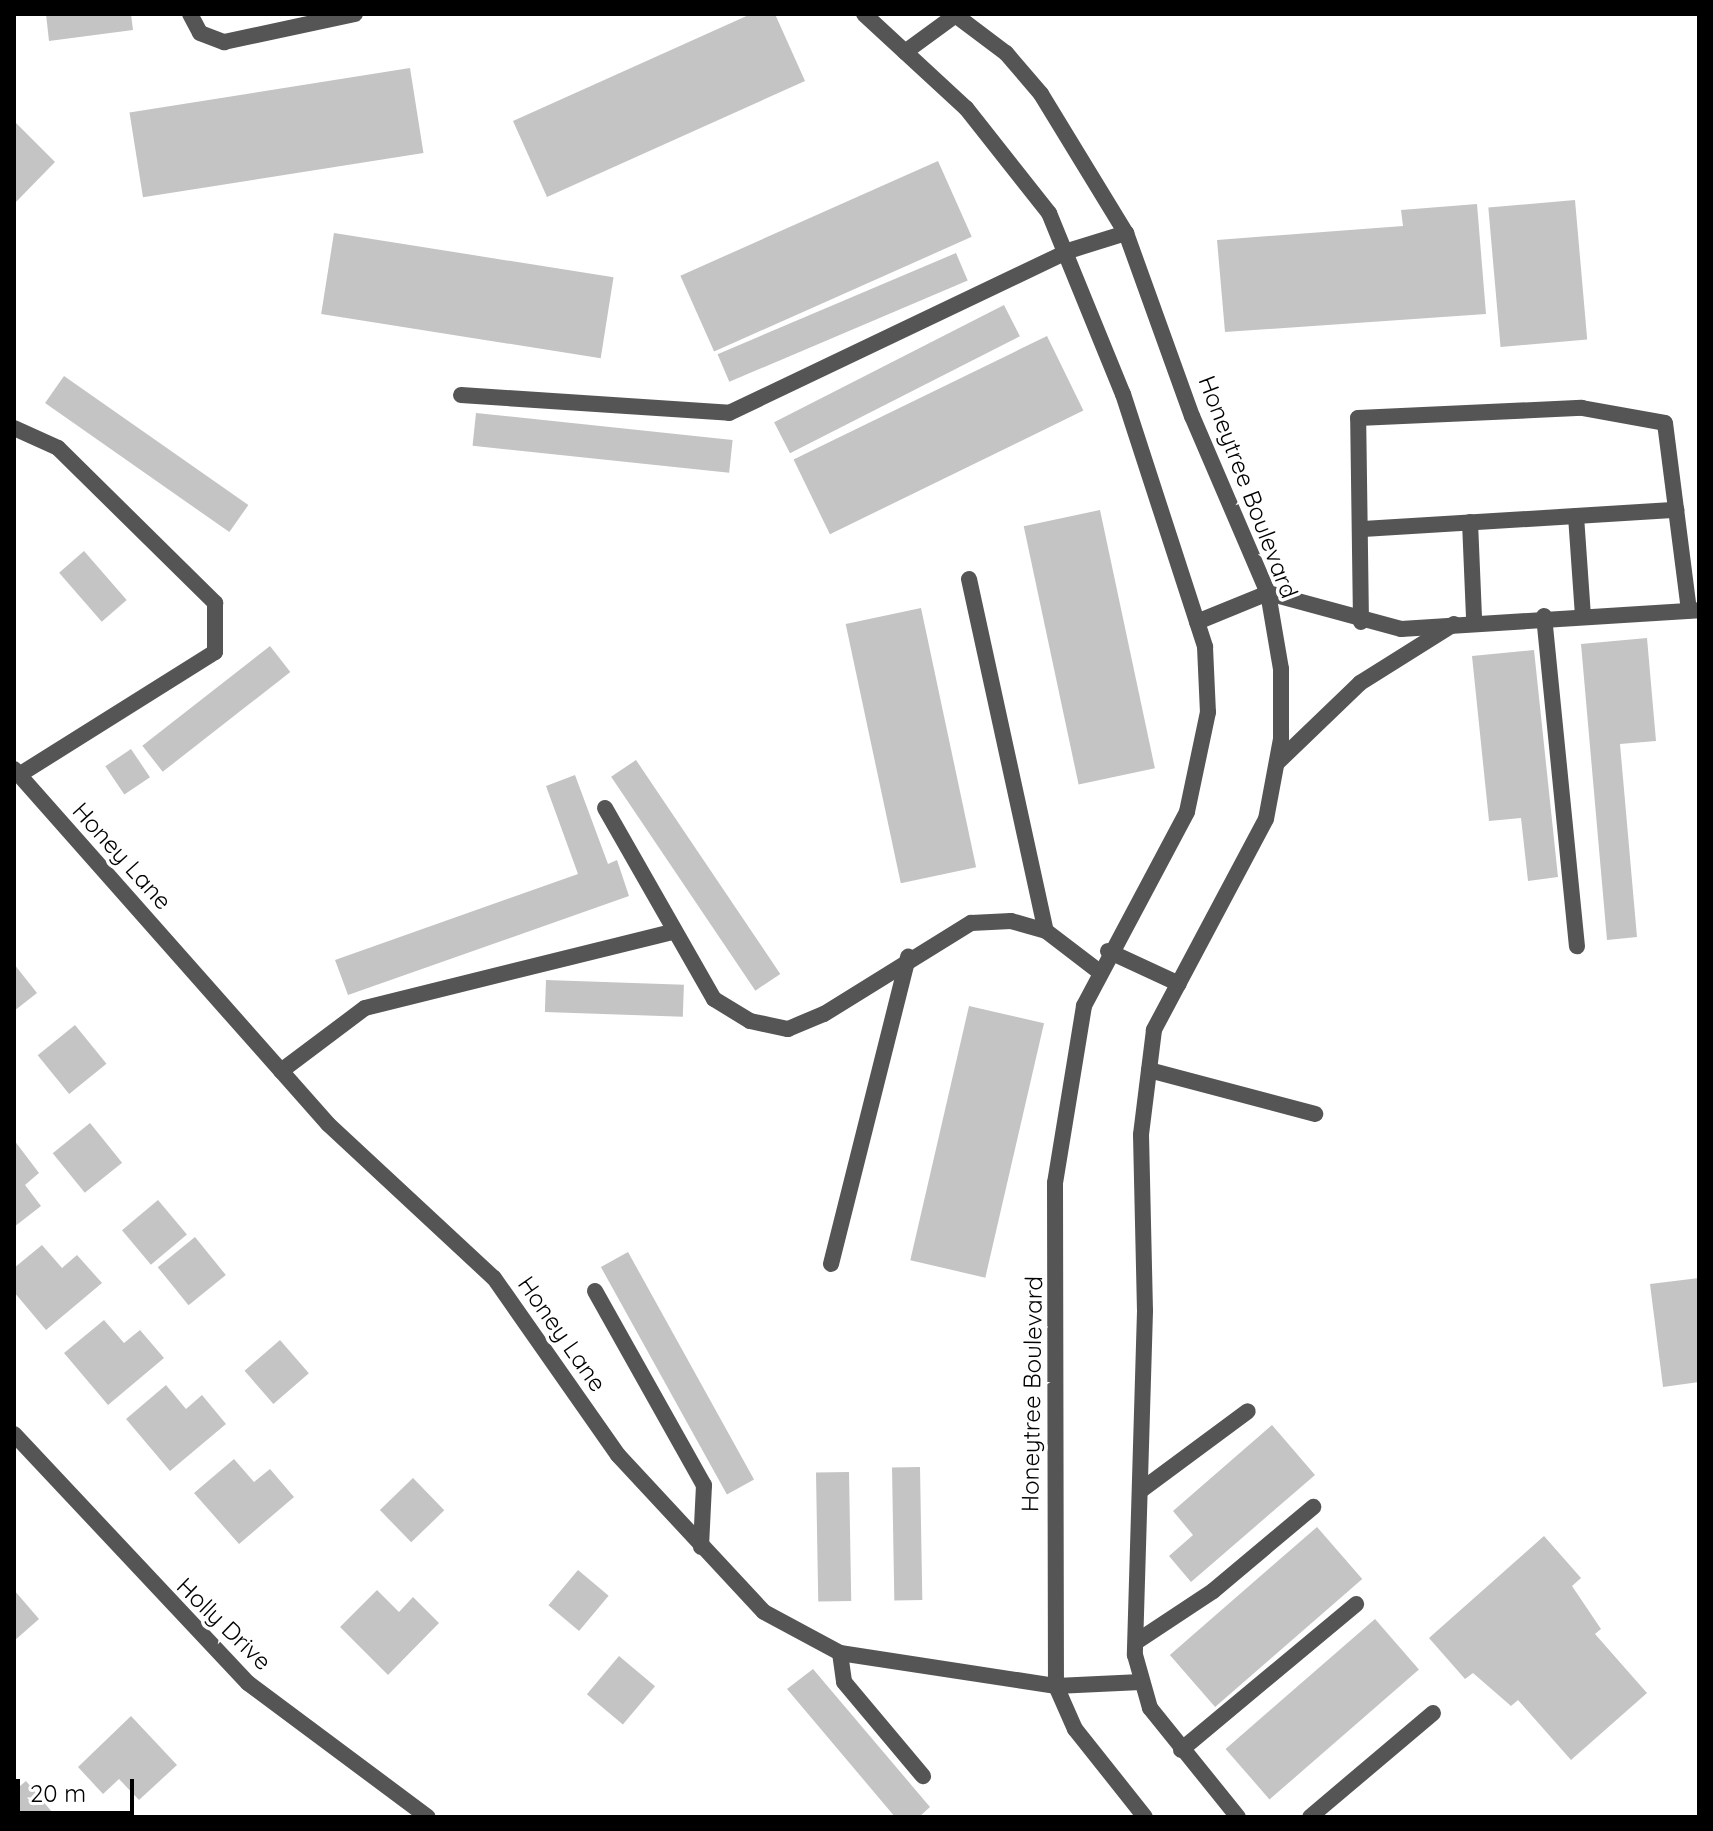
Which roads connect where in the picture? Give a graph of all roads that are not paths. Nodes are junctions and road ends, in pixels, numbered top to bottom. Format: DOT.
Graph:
graph roads {
  1 [pos="190,14"];
  2 [pos="355,14"];
  3 [pos="864,14"];
  4 [pos="955,14"];
  5 [pos="905,52"];
  6 [pos="1126,233"];
  7 [pos="1068,251"];
  8 [pos="461,395"];
  9 [pos="14,428"];
  10 [pos="1676,510"];
  11 [pos="1576,516"];
  12 [pos="1470,522"];
  13 [pos="1363,529"];
  14 [pos="969,579"];
  15 [pos="1268,593"];
  16 [pos="1694,610"];
  17 [pos="1583,615"];
  18 [pos="1544,616"];
  19 [pos="1468,619"];
  20 [pos="1197,622"];
  21 [pos="1361,622"];
  22 [pos="1278,762"];
  23 [pos="16,772"];
  24 [pos="605,808"];
  25 [pos="675,931"];
  26 [pos="1046,931"];
  27 [pos="1577,946"];
  28 [pos="1108,951"];
  29 [pos="908,957"];
  30 [pos="1097,970"];
  31 [pos="1179,984"];
  32 [pos="1149,1070"];
  33 [pos="281,1071"];
  34 [pos="1315,1114"];
  35 [pos="831,1264"];
  36 [pos="595,1291"];
  37 [pos="1248,1411"];
  38 [pos="14,1434"];
  39 [pos="1140,1491"];
  40 [pos="1313,1507"];
  41 [pos="701,1547"];
  42 [pos="1356,1604"];
  43 [pos="1136,1642"];
  44 [pos="840,1653"];
  45 [pos="1141,1682"];
  46 [pos="1056,1686"];
  47 [pos="1433,1713"];
  48 [pos="1181,1750"];
  49 [pos="923,1776"];
  50 [pos="428,1817"];
  51 [pos="1145,1817"];
  52 [pos="1238,1817"];
  53 [pos="1310,1817"];
  1 -- 2 [label="street"];
  3 -- 5 [label="street, Honeytree Boulevard"];
  4 -- 5 [label="street"];
  4 -- 6 [label="street, Honeytree Boulevard"];
  5 -- 7 [label="street, Honeytree Boulevard"];
  6 -- 7 [label="street"];
  6 -- 15 [label="street, Honeytree Boulevard"];
  7 -- 8 [label="street"];
  7 -- 20 [label="street, Honeytree Boulevard"];
  9 -- 23 [label="street"];
  10 -- 11 [label="street"];
  10 -- 13 [label="street"];
  10 -- 16 [label="street"];
  11 -- 12 [label="street"];
  11 -- 17 [label="street"];
  12 -- 13 [label="street"];
  12 -- 19 [label="street"];
  13 -- 21 [label="street"];
  14 -- 26 [label="street"];
  15 -- 20 [label="street"];
  15 -- 21 [label="street"];
  15 -- 22 [label="street, Honeytree Boulevard"];
  16 -- 17 [label="street"];
  17 -- 18 [label="street"];
  18 -- 19 [label="street"];
  18 -- 27 [label="street"];
  19 -- 21 [label="street"];
  19 -- 22 [label="street"];
  20 -- 28 [label="street, Honeytree Boulevard"];
  22 -- 31 [label="street, Honeytree Boulevard"];
  23 -- 33 [label="street, Honey Lane"];
  24 -- 25 [label="street"];
  25 -- 29 [label="street"];
  25 -- 33 [label="street"];
  26 -- 29 [label="street"];
  26 -- 30 [label="street"];
  28 -- 30 [label="street, Honeytree Boulevard"];
  28 -- 31 [label="street"];
  29 -- 35 [label="street"];
  30 -- 46 [label="street, Honeytree Boulevard"];
  31 -- 32 [label="street, Honeytree Boulevard"];
  32 -- 34 [label="street"];
  32 -- 39 [label="street, Honeytree Boulevard"];
  33 -- 41 [label="street, Honey Lane"];
  36 -- 41 [label="street"];
  37 -- 39 [label="street"];
  38 -- 50 [label="street, Holly Drive"];
  39 -- 43 [label="street, Honeytree Boulevard"];
  40 -- 43 [label="street"];
  41 -- 44 [label="street, Honey Lane"];
  42 -- 48 [label="street"];
  43 -- 45 [label="street, Honeytree Boulevard"];
  44 -- 46 [label="street, Honey Lane"];
  44 -- 49 [label="street"];
  45 -- 46 [label="street, Honey Lane"];
  45 -- 48 [label="street, Honeytree Boulevard"];
  46 -- 51 [label="street, Honeytree Boulevard"];
  47 -- 53 [label="street"];
  48 -- 52 [label="street, Honeytree Boulevard"];
}
